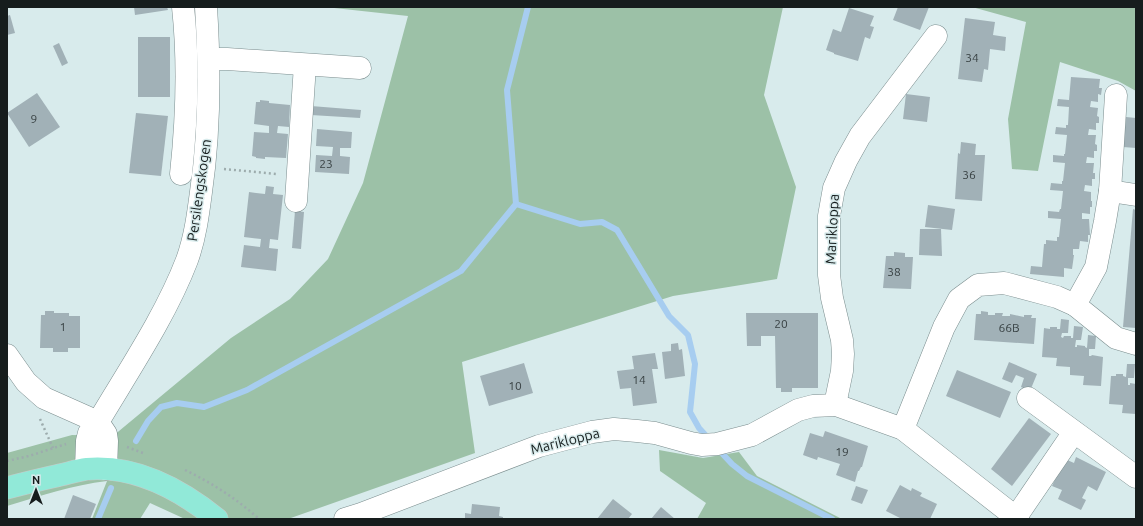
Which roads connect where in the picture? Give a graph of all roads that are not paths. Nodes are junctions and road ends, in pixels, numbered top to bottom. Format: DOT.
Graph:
graph roads {
  1 [pos="207,14"];
  2 [pos="184,15"];
  3 [pos="936,36"];
  4 [pos="209,59"];
  5 [pos="305,65"];
  6 [pos="360,68"];
  7 [pos="1116,95"];
  8 [pos="181,174"];
  9 [pos="1110,191"];
  10 [pos="1136,196"];
  11 [pos="296,201"];
  12 [pos="1075,305"];
  13 [pos="1136,344"];
  14 [pos="7,355"];
  15 [pos="1028,398"];
  16 [pos="836,406"];
  17 [pos="98,422"];
  18 [pos="903,429"];
  19 [pos="1074,432"];
  20 [pos="96,469"];
  21 [pos="1136,477"];
  22 [pos="7,488"];
  23 [pos="1017,518"];
  24 [pos="218,519"];
  25 [pos="345,519"];
  1 -- 2 [label="street"];
  1 -- 4 [label="street, Persilengskogen"];
  2 -- 8 [label="street"];
  3 -- 16 [label="street, Marikloppa"];
  4 -- 5 [label="street"];
  4 -- 17 [label="street, Persilengskogen"];
  5 -- 6 [label="street"];
  5 -- 11 [label="street"];
  7 -- 9 [label="street"];
  9 -- 10 [label="street"];
  9 -- 12 [label="street"];
  12 -- 13 [label="street"];
  12 -- 18 [label="street"];
  14 -- 17 [label="street"];
  15 -- 19 [label="street"];
  16 -- 18 [label="street, Marikloppa"];
  16 -- 25 [label="street, Marikloppa"];
  17 -- 20 [label="street"];
  17 -- 20 [label="street, Persilengskogen"];
  18 -- 23 [label="street, Marikloppa"];
  19 -- 21 [label="street"];
  19 -- 23 [label="street"];
  20 -- 22 [label="main road"];
  20 -- 24 [label="main road"];
}
